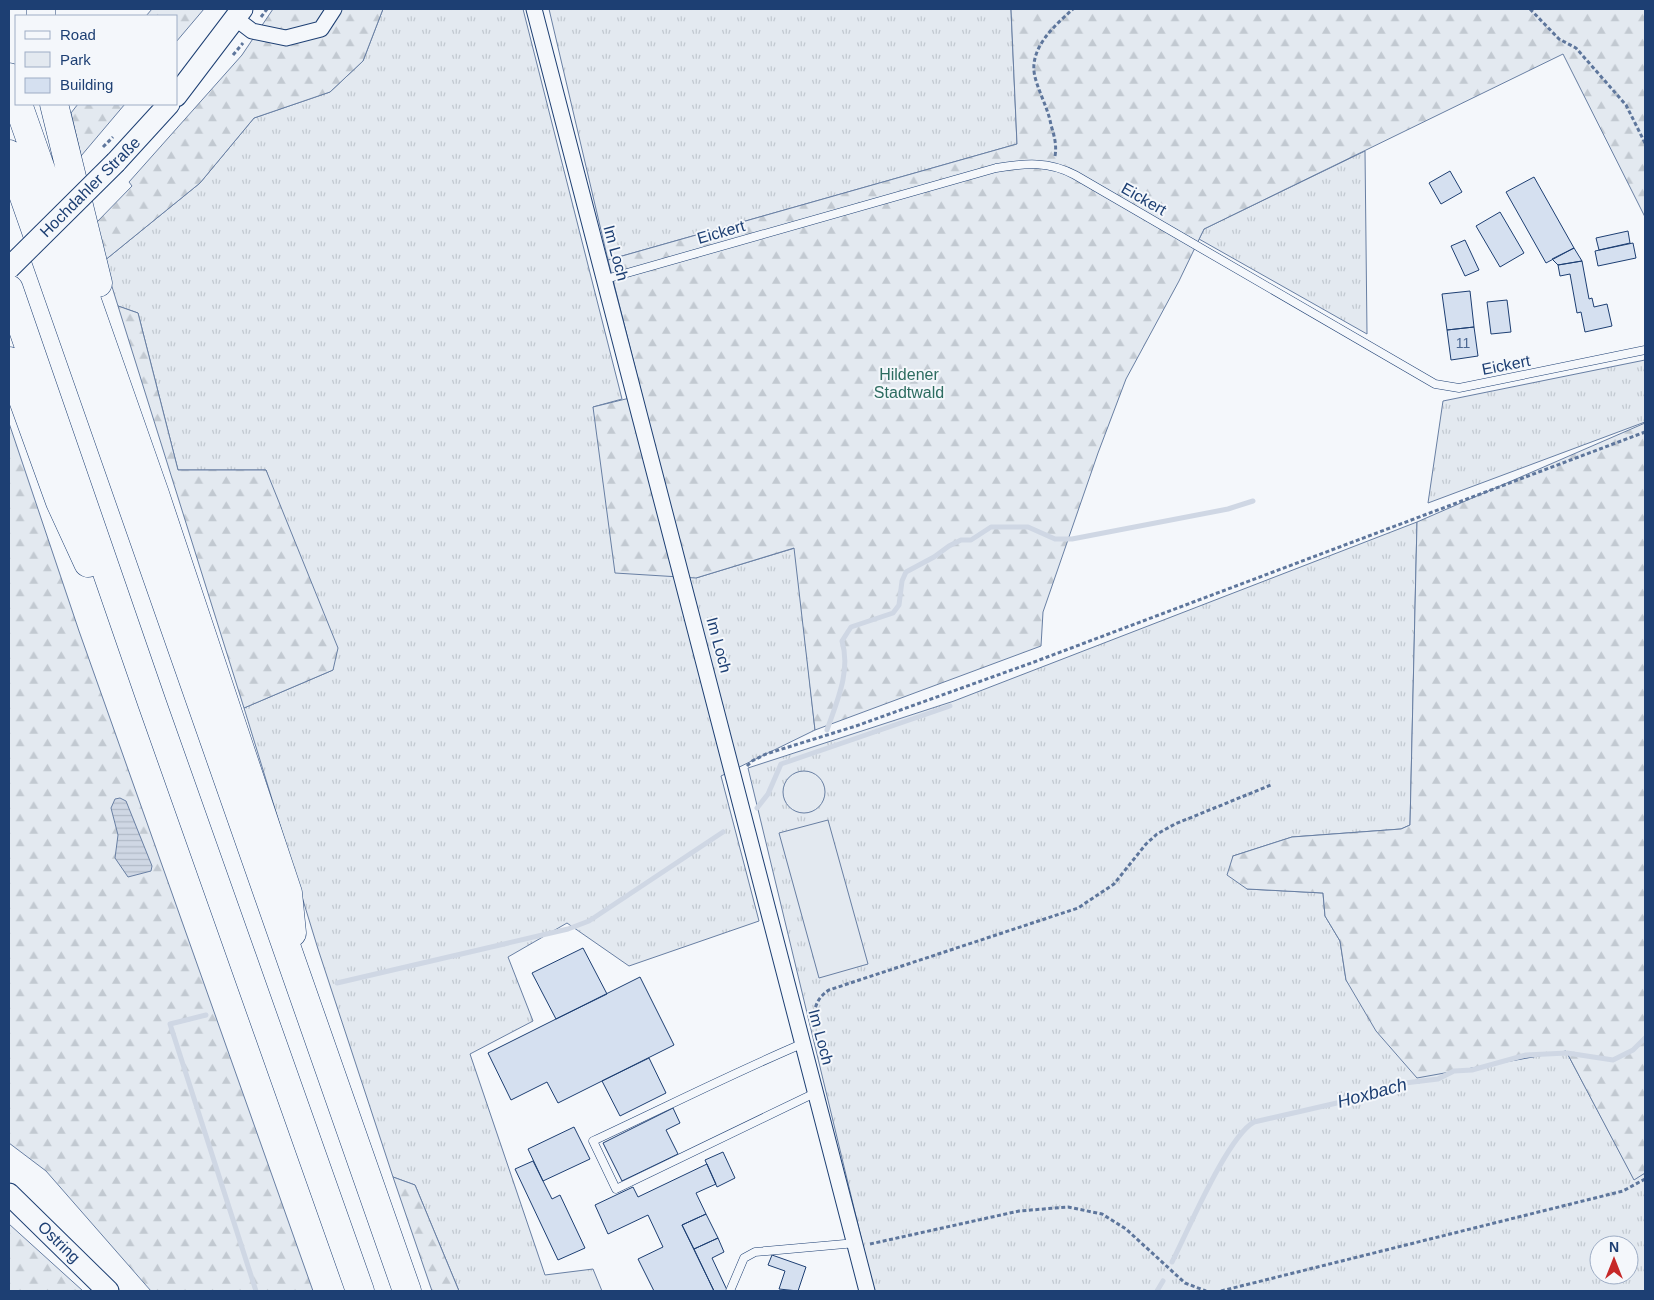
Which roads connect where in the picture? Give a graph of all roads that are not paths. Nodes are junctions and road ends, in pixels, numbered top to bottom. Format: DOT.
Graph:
graph roads {
  1 [pos="334,9"];
  2 [pos="534,9"];
  3 [pos="238,14"];
  4 [pos="9,77"];
  5 [pos="178,93"];
  6 [pos="15,96"];
  7 [pos="18,105"];
  8 [pos="54,105"];
  9 [pos="168,105"];
  10 [pos="9,154"];
  11 [pos="9,268"];
  12 [pos="606,279"];
  13 [pos="9,289"];
  14 [pos="1645,350"];
  15 [pos="9,361"];
  16 [pos="155,494"];
  17 [pos="152,703"];
  18 [pos="297,979"];
  19 [pos="804,1042"];
  20 [pos="817,1092"];
  21 [pos="9,1194"];
  22 [pos="856,1245"];
  23 [pos="108,1291"];
  24 [pos="360,1291"];
  25 [pos="407,1291"];
  26 [pos="730,1291"];
  27 [pos="867,1291"];
  1 -- 3 [label="street"];
  2 -- 12 [label="street, Im Loch"];
  3 -- 5 [label="main road"];
  4 -- 6 [label="highway"];
  7 -- 16 [label="highway"];
  8 -- 16 [label="highway"];
  9 -- 11 [label="main road, Hochdahler Straße, bridge"];
  10 -- 18 [label="highway"];
  12 -- 14 [label="lane, Eickert"];
  12 -- 19 [label="street, Im Loch"];
  13 -- 17 [label="highway"];
  15 -- 17 [label="highway"];
  16 -- 18 [label="highway"];
  17 -- 24 [label="highway"];
  18 -- 25 [label="highway"];
  19 -- 20 [label="street, Im Loch"];
  19 -- 20 [label="lane"];
  20 -- 22 [label="street, Im Loch"];
  21 -- 23 [label="main road, Ostring"];
  22 -- 26 [label="lane"];
  22 -- 27 [label="street, Im Loch"];
}
